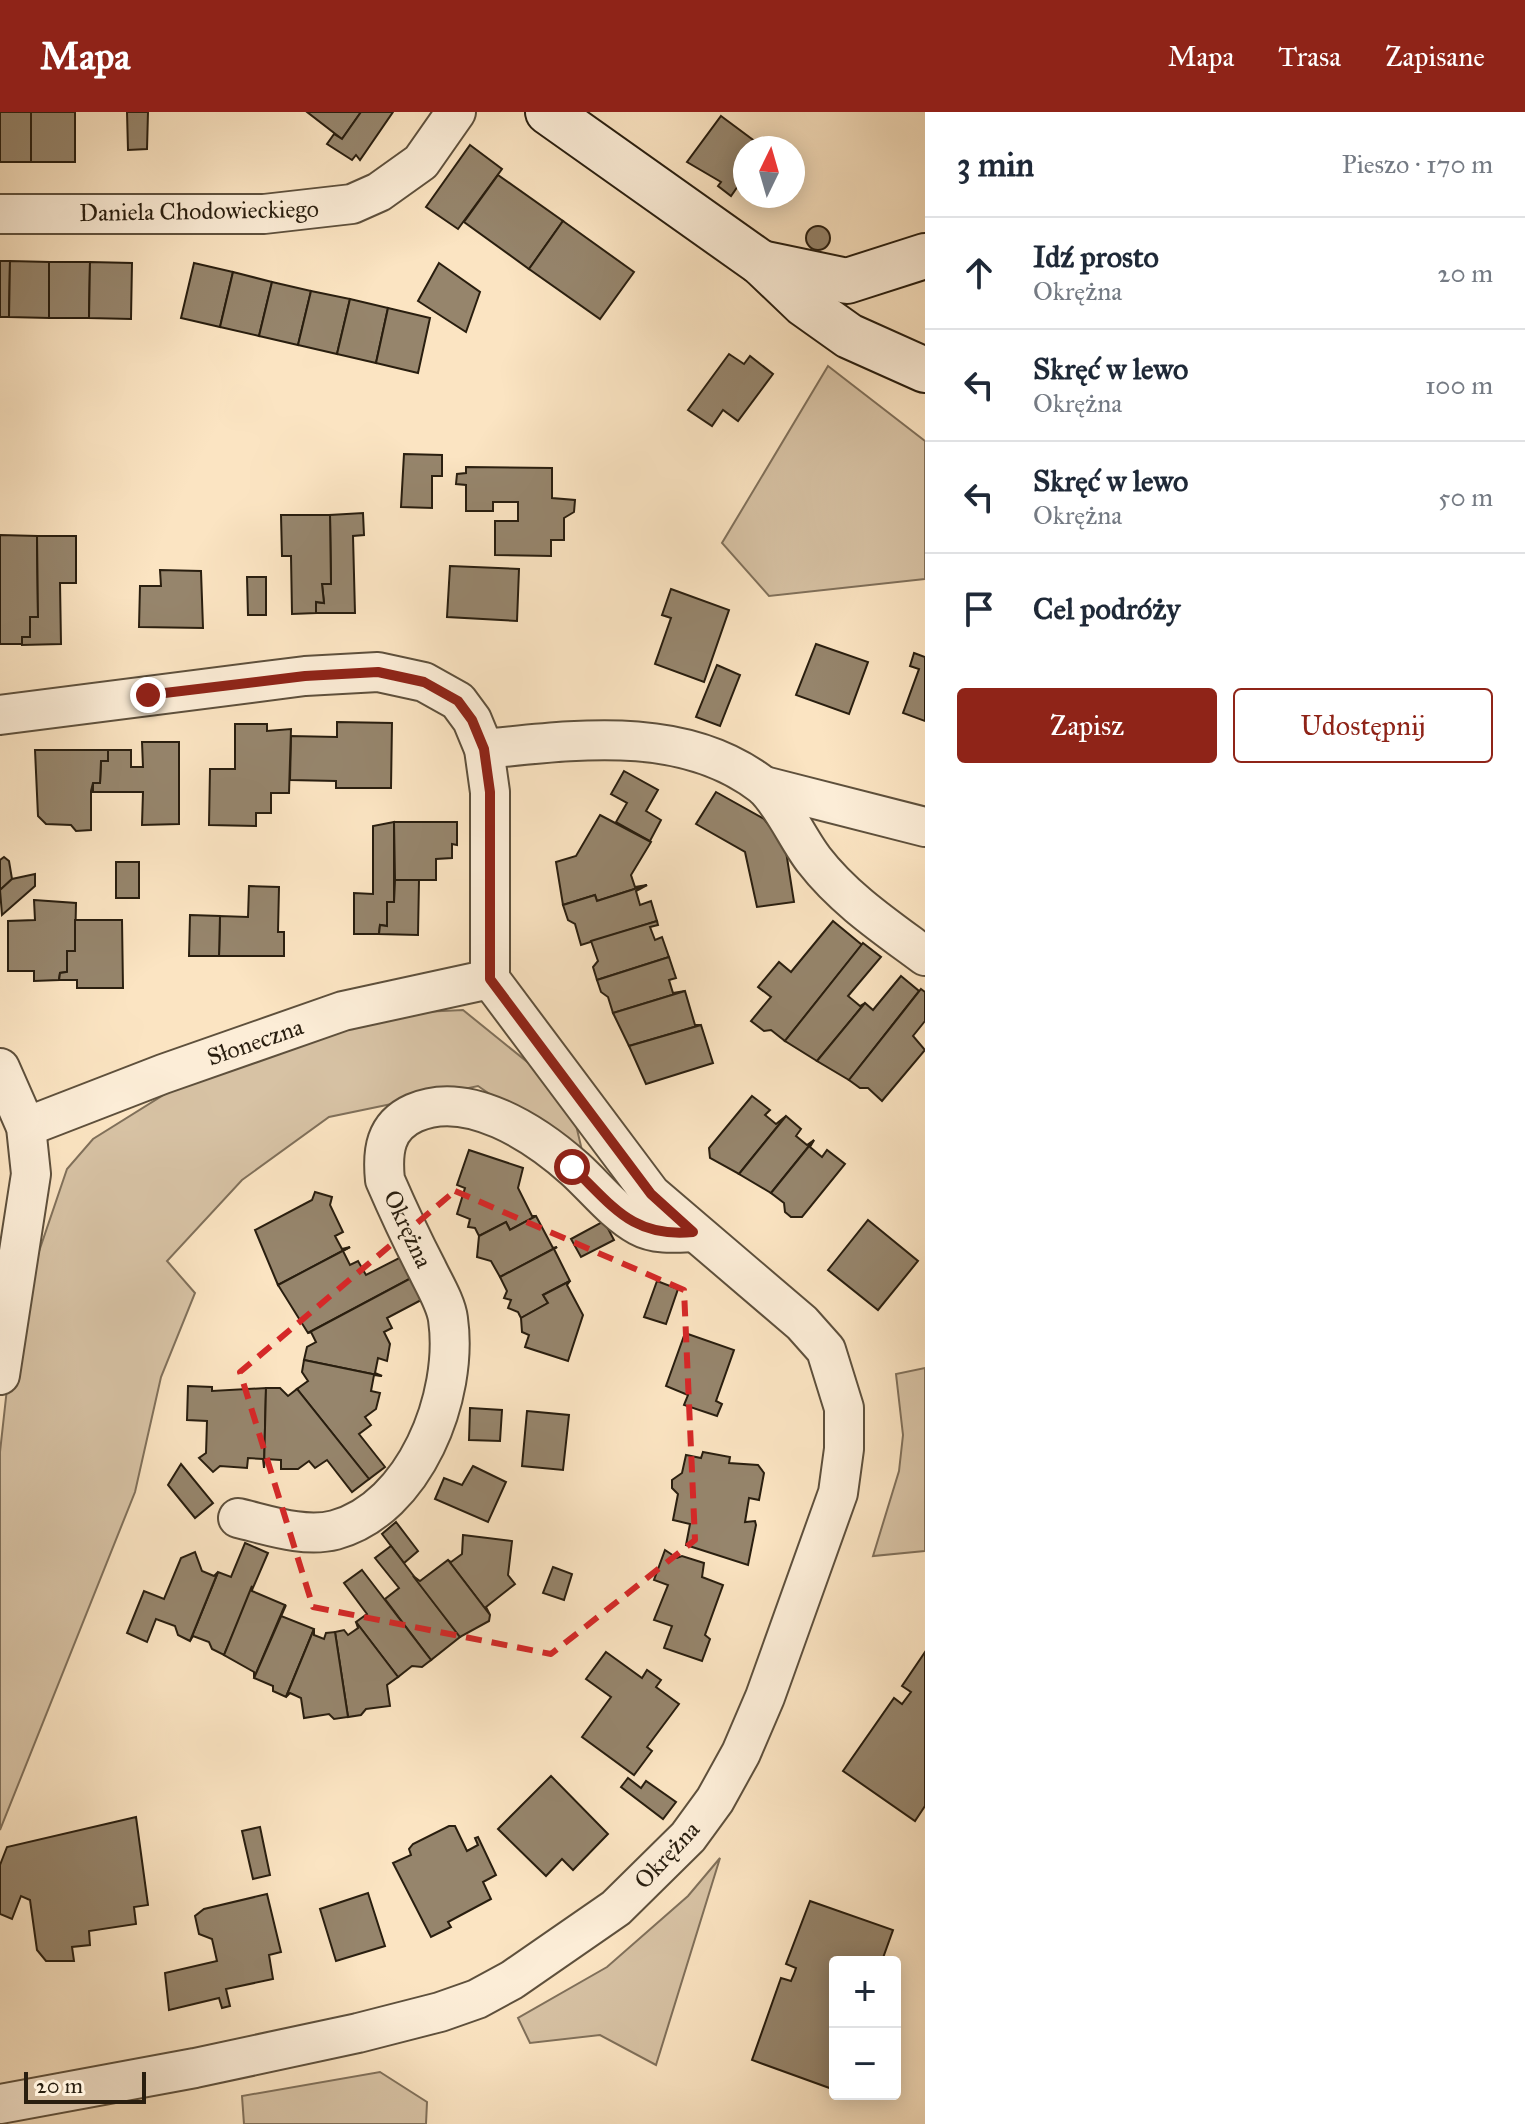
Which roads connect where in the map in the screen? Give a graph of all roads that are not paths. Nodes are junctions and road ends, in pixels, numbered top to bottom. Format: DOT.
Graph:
graph roads {
  1 [pos="456,112"];
  2 [pos="548,112"];
  3 [pos="0,214"];
  4 [pos="925,256"];
  5 [pos="761,263"];
  6 [pos="925,370"];
  7 [pos="0,715"];
  8 [pos="484,749"];
  9 [pos="764,786"];
  10 [pos="925,827"];
  11 [pos="925,956"];
  12 [pos="490,979"];
  13 [pos="0,1068"];
  14 [pos="26,1127"];
  15 [pos="693,1232"];
  16 [pos="0,1375"];
  17 [pos="238,1518"];
  18 [pos="0,2104"];
  1 -- 3 [label="street, Daniela Chodowieckiego"];
  2 -- 5 [label="main road"];
  4 -- 5 [label="main road"];
  5 -- 6 [label="main road"];
  7 -- 8 [label="street"];
  8 -- 9 [label="street"];
  8 -- 12 [label="street"];
  9 -- 10 [label="street"];
  9 -- 11 [label="street"];
  12 -- 14 [label="street, Słoneczna"];
  12 -- 15 [label="street, Okrężna"];
  13 -- 14 [label="street"];
  14 -- 16 [label="street"];
  15 -- 17 [label="street, Okrężna"];
  15 -- 18 [label="street, Okrężna"];
}
